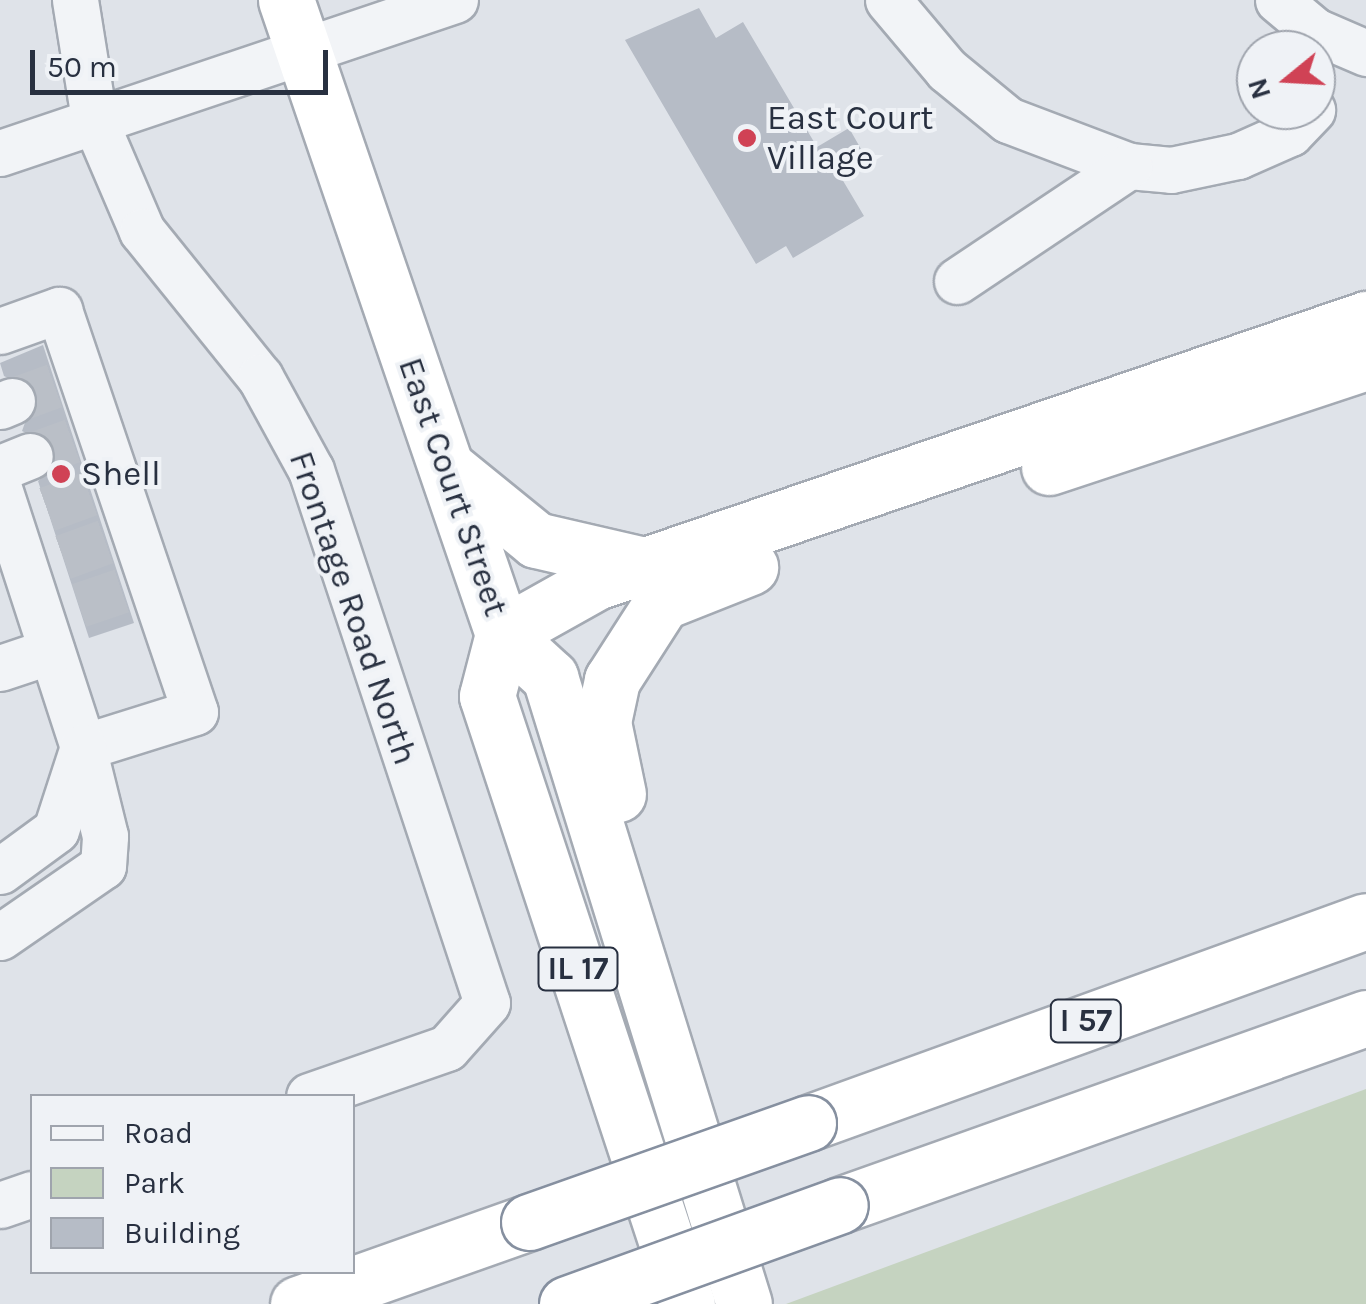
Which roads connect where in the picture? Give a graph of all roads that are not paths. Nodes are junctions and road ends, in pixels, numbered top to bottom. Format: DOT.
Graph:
graph roads {
  1 [pos="75,0"];
  2 [pos="286,0"];
  3 [pos="455,0"];
  4 [pos="888,0"];
  5 [pos="1278,0"];
  6 [pos="1363,51"];
  7 [pos="304,52"];
  8 [pos="1336,82"];
  9 [pos="94,118"];
  10 [pos="1294,130"];
  11 [pos="0,154"];
  12 [pos="1128,166"];
  13 [pos="957,282"];
  14 [pos="1366,319"];
  15 [pos="0,331"];
  16 [pos="1366,362"];
  17 [pos="446,465"];
  18 [pos="19,508"];
  19 [pos="653,584"];
  20 [pos="58,626"];
  21 [pos="502,634"];
  22 [pos="0,668"];
  23 [pos="82,747"];
  24 [pos="0,872"];
  25 [pos="1366,895"];
  26 [pos="1366,921"];
  27 [pos="0,937"];
  28 [pos="648,999"];
  29 [pos="1366,1018"];
  30 [pos="984,1057"];
  31 [pos="315,1094"];
  32 [pos="30,1195"];
  33 [pos="0,1205"];
  34 [pos="775,1229"];
  35 [pos="298,1304"];
  36 [pos="566,1304"];
  37 [pos="624,1304"];
  38 [pos="687,1304"];
  39 [pos="744,1304"];
  1 -- 9 [label="street, Frontage Road North"];
  2 -- 7 [label="highway, East Court Street / IL 17"];
  3 -- 7 [label="street"];
  4 -- 12 [label="street"];
  5 -- 6 [label="street"];
  6 -- 8 [label="street"];
  7 -- 9 [label="street"];
  7 -- 17 [label="highway, East Court Street / IL 17"];
  9 -- 11 [label="street"];
  9 -- 31 [label="street, Frontage Road North"];
  10 -- 12 [label="street"];
  12 -- 13 [label="street"];
  14 -- 19 [label="highway"];
  15 -- 23 [label="street"];
  16 -- 19 [label="highway"];
  17 -- 19 [label="highway"];
  17 -- 21 [label="highway, East Court Street / IL 17"];
  18 -- 20 [label="street"];
  19 -- 21 [label="highway"];
  19 -- 28 [label="highway"];
  20 -- 22 [label="street"];
  20 -- 23 [label="street"];
  21 -- 28 [label="highway, East Court Street / IL 17"];
  21 -- 38 [label="highway, IL 17"];
  23 -- 24 [label="street"];
  23 -- 27 [label="street"];
  25 -- 30 [label="highway"];
  26 -- 30 [label="highway, I 57"];
  28 -- 39 [label="highway, East Court Street / IL 17"];
  29 -- 34 [label="highway, bridge"];
  30 -- 35 [label="highway, I 57, bridge"];
  32 -- 33 [label="street"];
  34 -- 36 [label="highway, bridge"];
  34 -- 37 [label="highway, bridge"];
}
